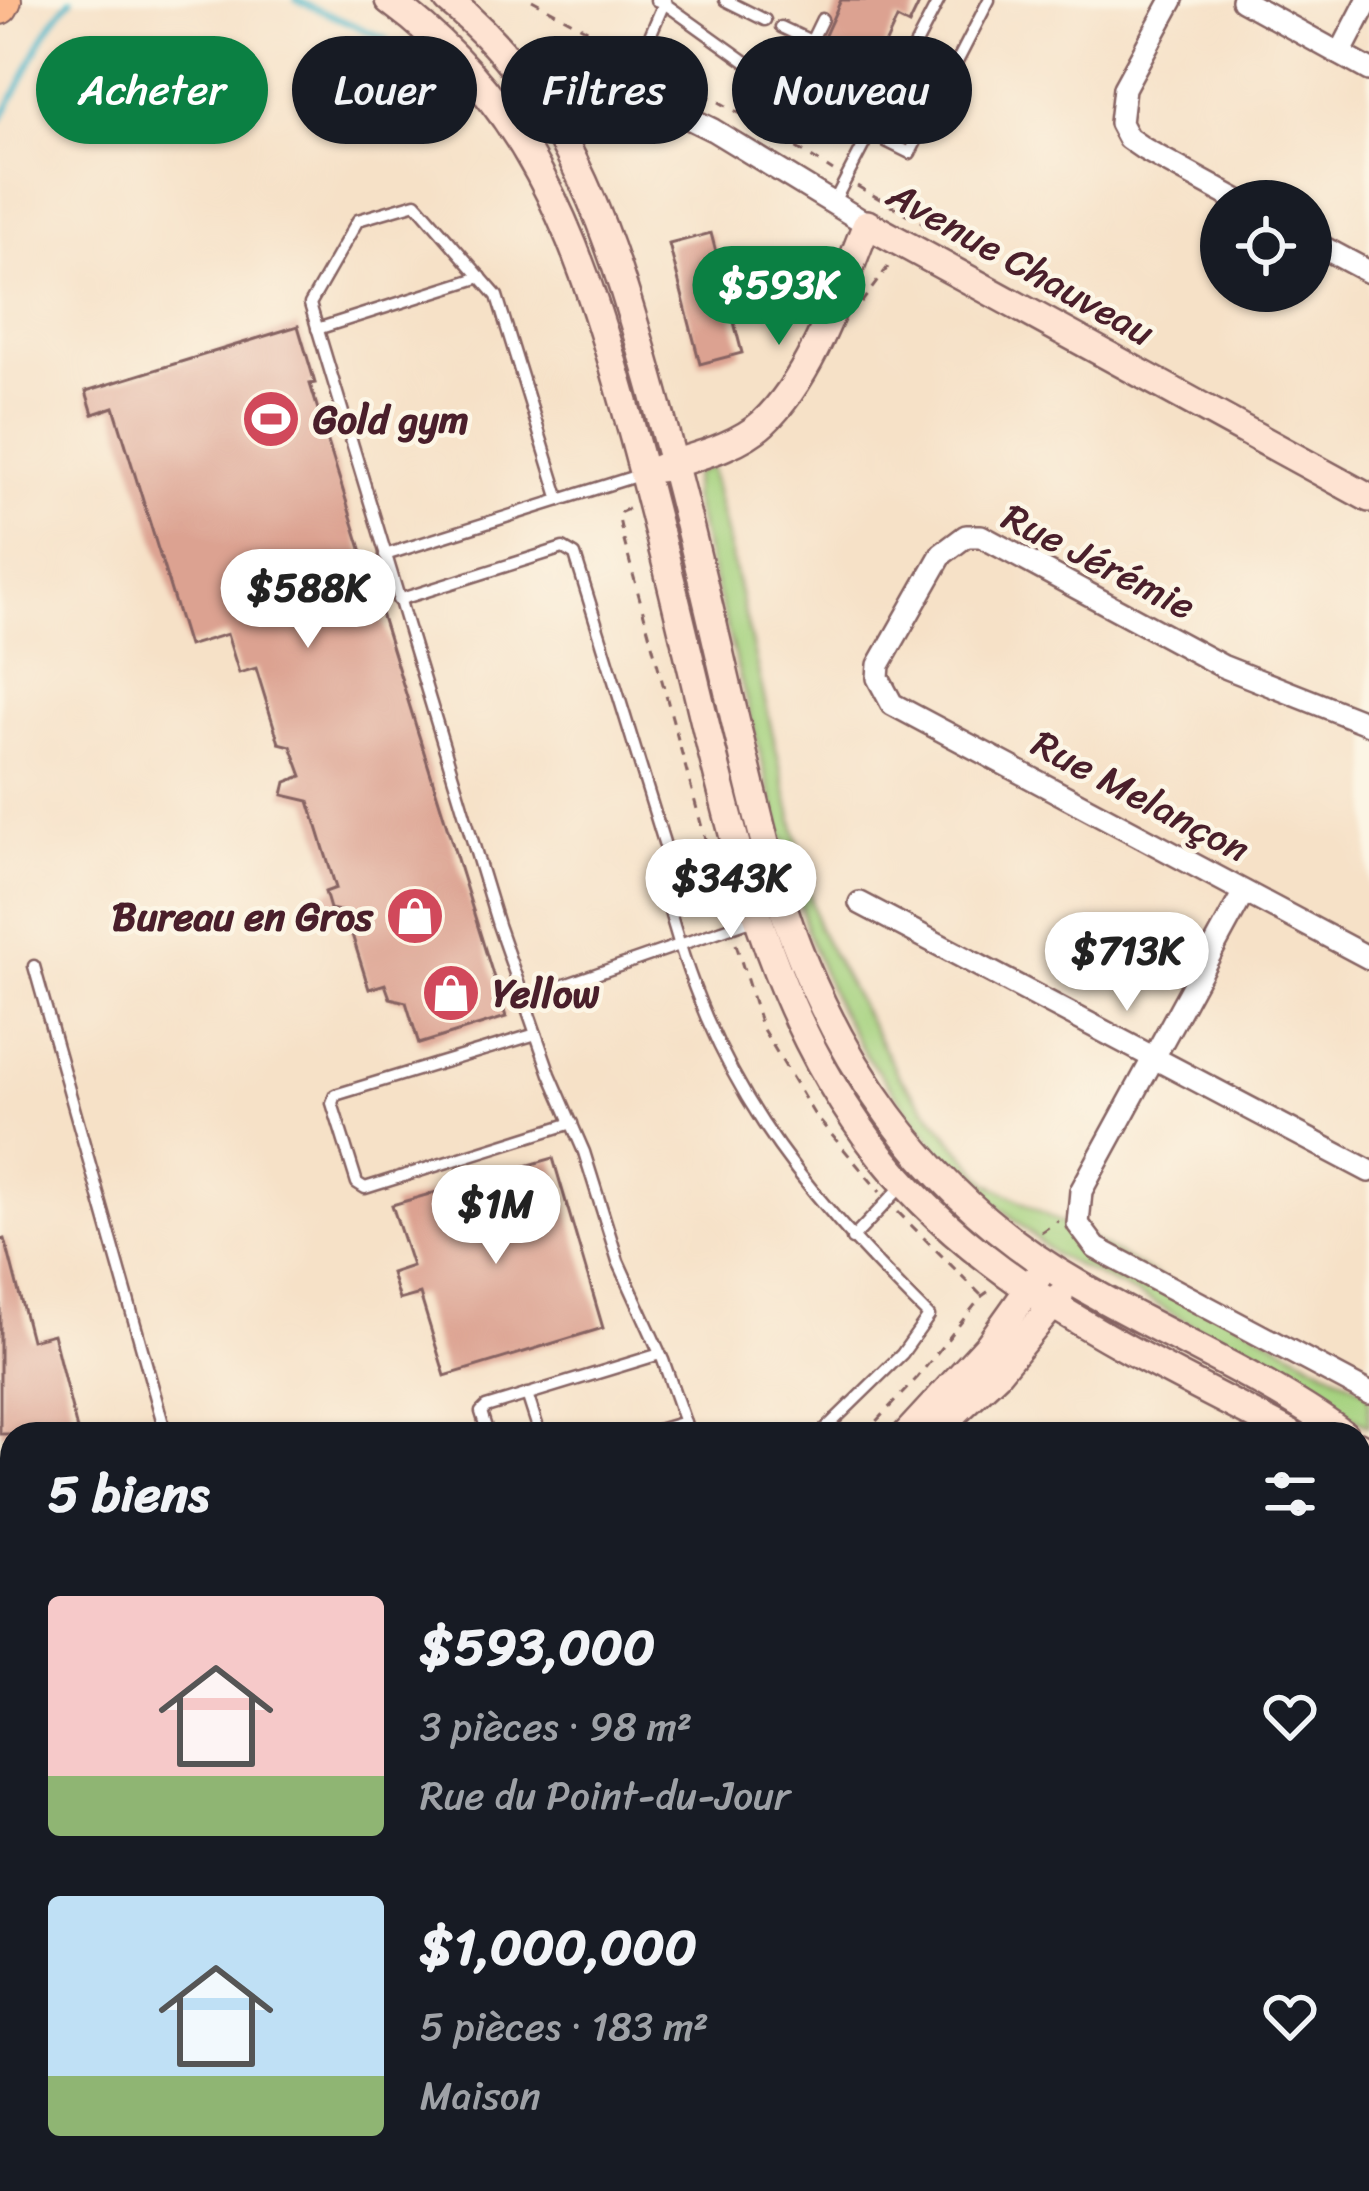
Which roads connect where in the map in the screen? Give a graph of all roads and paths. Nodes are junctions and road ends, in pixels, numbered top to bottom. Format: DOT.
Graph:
graph roads {
  1 [pos="389,0"];
  2 [pos="448,0"];
  3 [pos="532,0"];
  4 [pos="725,0"];
  5 [pos="939,0"];
  6 [pos="989,0"];
  7 [pos="1172,0"];
  8 [pos="1242,0"];
  9 [pos="1368,0"];
  10 [pos="662,1"];
  11 [pos="822,19"];
  12 [pos="765,20"];
  13 [pos="781,27"];
  14 [pos="599,36"];
  15 [pos="649,36"];
  16 [pos="800,36"];
  17 [pos="814,36"];
  18 [pos="921,36"];
  19 [pos="970,36"];
  20 [pos="732,51"];
  21 [pos="1340,55"];
  22 [pos="1369,70"];
  23 [pos="708,96"];
  24 [pos="708,128"];
  25 [pos="865,144"];
  26 [pos="846,179"];
  27 [pos="1201,180"];
  28 [pos="834,202"];
  29 [pos="905,213"];
  30 [pos="867,224"];
  31 [pos="936,241"];
  32 [pos="899,244"];
  33 [pos="1332,252"];
  34 [pos="1369,272"];
  35 [pos="481,277"];
  36 [pos="858,306"];
  37 [pos="317,329"];
  38 [pos="674,464"];
  39 [pos="648,486"];
  40 [pos="1369,498"];
  41 [pos="560,500"];
  42 [pos="385,555"];
  43 [pos="398,600"];
  44 [pos="883,692"];
  45 [pos="1369,724"];
  46 [pos="1244,892"];
  47 [pos="860,903"];
  48 [pos="744,923"];
  49 [pos="678,945"];
  50 [pos="1369,958"];
  51 [pos="34,966"];
  52 [pos="524,999"];
  53 [pos="536,1034"];
  54 [pos="1154,1060"];
  55 [pos="572,1123"];
  56 [pos="1369,1172"];
  57 [pos="897,1192"];
  58 [pos="1078,1220"];
  59 [pos="851,1239"];
  60 [pos="1040,1252"];
  61 [pos="1072,1281"];
  62 [pos="1028,1290"];
  63 [pos="988,1293"];
  64 [pos="982,1296"];
  65 [pos="1051,1307"];
  66 [pos="660,1354"];
  67 [pos="1369,1393"];
  68 [pos="527,1394"];
  69 [pos="163,1422"];
  70 [pos="484,1422"];
  71 [pos="536,1422"];
  72 [pos="685,1422"];
  73 [pos="832,1422"];
  74 [pos="875,1422"];
  75 [pos="918,1422"];
  76 [pos="945,1422"];
  77 [pos="1267,1422"];
  78 [pos="1322,1422"];
  1 -- 39 [label="main road"];
  2 -- 38 [label="main road"];
  3 -- 14 [label="path"];
  4 -- 12 [label="lane"];
  5 -- 18 [label="lane"];
  6 -- 19 [label="lane"];
  7 -- 27 [label="street"];
  8 -- 21 [label="street"];
  9 -- 21 [label="street"];
  10 -- 15 [label="lane"];
  10 -- 20 [label="lane"];
  11 -- 17 [label="lane"];
  13 -- 16 [label="lane"];
  21 -- 22 [label="street"];
  23 -- 26 [label="path"];
  24 -- 28 [label="street, Avenue Chauveau"];
  25 -- 26 [label="lane"];
  26 -- 28 [label="lane"];
  26 -- 29 [label="path"];
  28 -- 30 [label="street, Avenue Chauveau"];
  29 -- 31 [label="path"];
  29 -- 32 [label="path"];
  30 -- 32 [label="main road, Avenue Chauveau"];
  30 -- 38 [label="main road"];
  32 -- 36 [label="path"];
  32 -- 40 [label="main road, Avenue Chauveau"];
  33 -- 34 [label="street"];
  35 -- 37 [label="lane"];
  35 -- 37 [label="lane"];
  35 -- 41 [label="lane"];
  37 -- 42 [label="lane"];
  38 -- 39 [label="main road"];
  38 -- 60 [label="main road"];
  39 -- 41 [label="lane"];
  39 -- 48 [label="main road"];
  39 -- 48 [label="path"];
  41 -- 42 [label="lane"];
  42 -- 43 [label="lane"];
  43 -- 49 [label="lane"];
  43 -- 52 [label="lane"];
  44 -- 45 [label="street, Rue Jérémie"];
  44 -- 46 [label="street, Rue Melançon"];
  46 -- 50 [label="street, Rue Melançon"];
  46 -- 54 [label="street"];
  47 -- 54 [label="street"];
  48 -- 49 [label="lane"];
  48 -- 57 [label="main road"];
  48 -- 57 [label="path"];
  49 -- 52 [label="lane"];
  49 -- 59 [label="lane"];
  51 -- 69 [label="lane"];
  52 -- 53 [label="lane"];
  53 -- 55 [label="lane"];
  53 -- 55 [label="lane"];
  54 -- 56 [label="street"];
  54 -- 58 [label="street"];
  55 -- 66 [label="lane"];
  57 -- 59 [label="lane"];
  57 -- 62 [label="main road"];
  57 -- 64 [label="path"];
  58 -- 60 [label="path"];
  58 -- 67 [label="street"];
  59 -- 73 [label="lane"];
  60 -- 61 [label="main road"];
  60 -- 62 [label="main road"];
  61 -- 65 [label="main road"];
  61 -- 78 [label="main road"];
  62 -- 65 [label="main road"];
  62 -- 75 [label="main road"];
  63 -- 64 [label="path"];
  64 -- 74 [label="path"];
  65 -- 76 [label="main road"];
  65 -- 77 [label="main road"];
  66 -- 68 [label="lane"];
  66 -- 72 [label="lane"];
  68 -- 70 [label="lane"];
  68 -- 71 [label="lane"];
}
